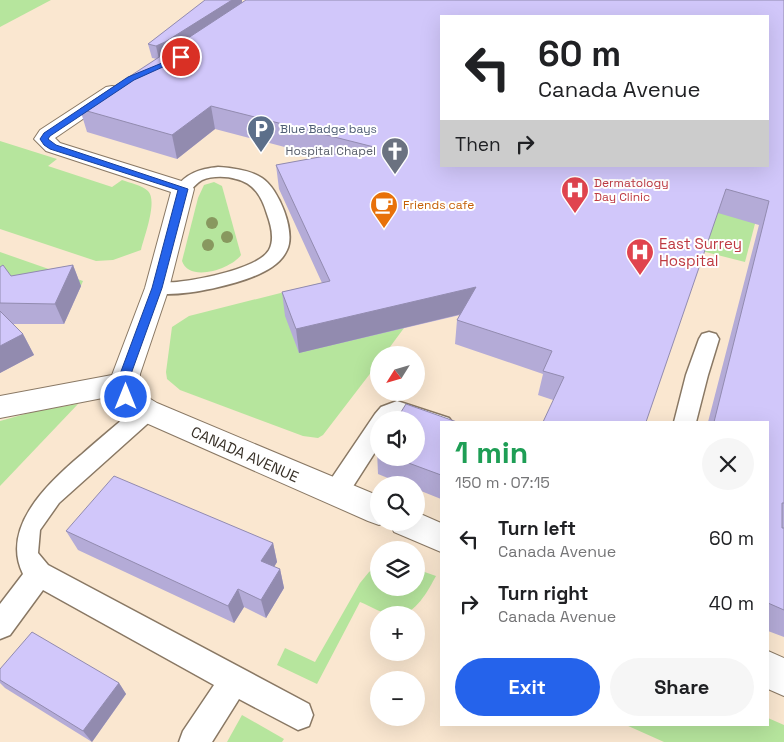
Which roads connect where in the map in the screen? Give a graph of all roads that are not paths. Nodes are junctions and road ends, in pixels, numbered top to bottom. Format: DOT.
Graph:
graph roads {
  1 [pos="131,79"];
  2 [pos="183,189"];
  3 [pos="157,288"];
  4 [pos="710,340"];
  5 [pos="124,383"];
  6 [pos="0,407"];
  7 [pos="147,411"];
  8 [pos="425,419"];
  9 [pos="685,421"];
  10 [pos="440,424"];
  11 [pos="370,440"];
  12 [pos="336,492"];
  13 [pos="370,507"];
  14 [pos="425,531"];
  15 [pos="440,538"];
  16 [pos="40,574"];
  17 [pos="0,626"];
  18 [pos="769,670"];
  19 [pos="784,677"];
  20 [pos="234,681"];
  21 [pos="298,716"];
  22 [pos="194,742"];
  1 -- 2 [label="street"];
  2 -- 3 [label="street"];
  2 -- 3 [label="lane"];
  3 -- 5 [label="street"];
  4 -- 9 [label="lane"];
  5 -- 6 [label="street"];
  5 -- 7 [label="street, CANADA AVENUE"];
  7 -- 12 [label="street, CANADA AVENUE"];
  7 -- 16 [label="lane"];
  8 -- 10 [label="lane"];
  11 -- 12 [label="lane"];
  12 -- 13 [label="street, CANADA AVENUE"];
  14 -- 15 [label="street"];
  16 -- 17 [label="lane"];
  16 -- 20 [label="lane"];
  18 -- 19 [label="street"];
  20 -- 21 [label="lane"];
  20 -- 22 [label="lane"];
}
